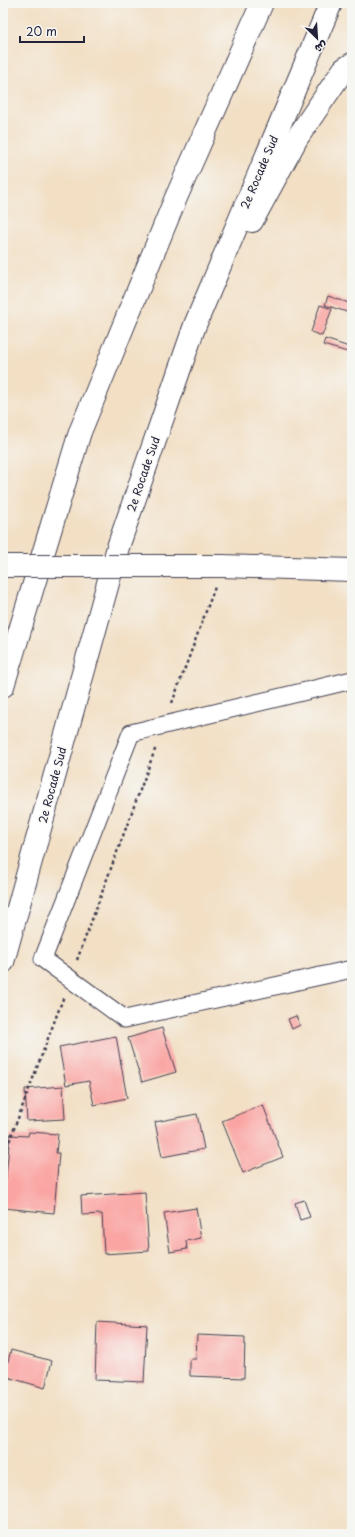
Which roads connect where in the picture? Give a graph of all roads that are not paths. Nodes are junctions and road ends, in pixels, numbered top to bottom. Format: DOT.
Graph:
graph roads {
  1 [pos="262,3"];
  2 [pos="331,3"];
  3 [pos="352,64"];
  4 [pos="195,325"];
  5 [pos="3,566"];
  6 [pos="352,570"];
  7 [pos="7,665"];
  8 [pos="352,680"];
  9 [pos="3,686"];
  10 [pos="3,962"];
  11 [pos="352,969"];
  1 -- 7 [label="main road"];
  2 -- 4 [label="main road, 2e Rocade Sud"];
  3 -- 4 [label="main road"];
  4 -- 10 [label="main road, 2e Rocade Sud"];
  5 -- 6 [label="main road, bridge"];
  7 -- 9 [label="main road"];
  8 -- 11 [label="street"];
}
